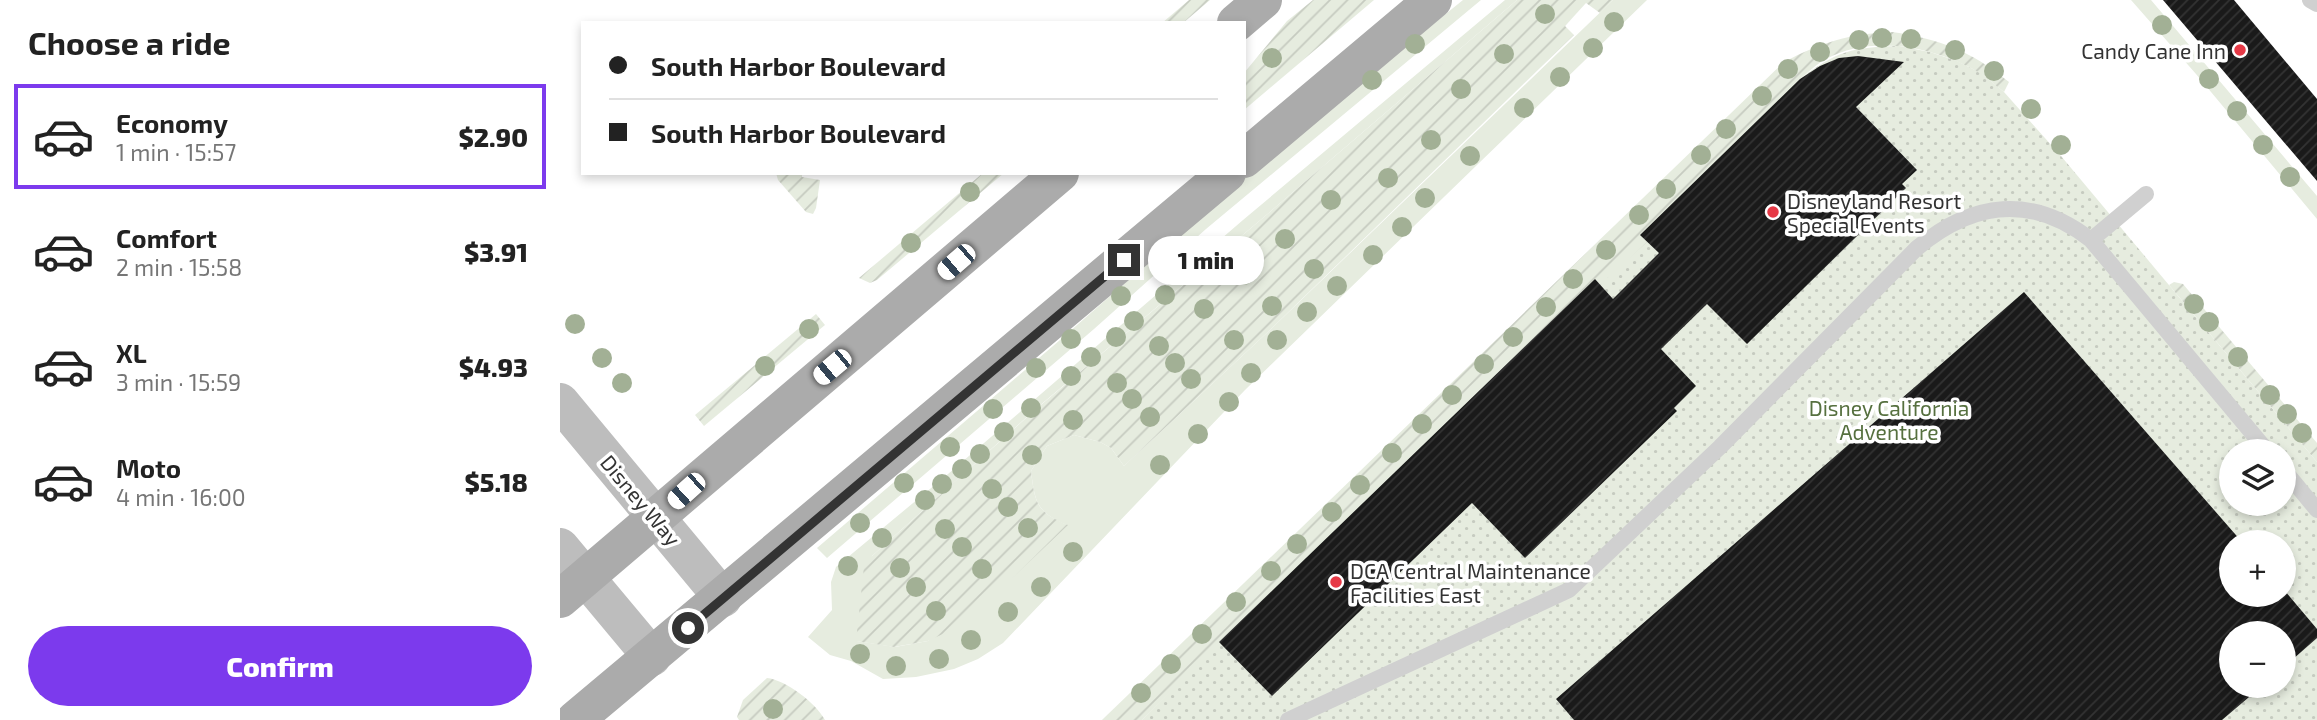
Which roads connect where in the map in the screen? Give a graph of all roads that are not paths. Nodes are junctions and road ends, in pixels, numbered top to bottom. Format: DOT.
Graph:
graph roads {
  1 [pos="1263,0"];
  2 [pos="1433,0"];
  3 [pos="2310,0"];
  4 [pos="2317,4"];
  5 [pos="1238,21"];
  6 [pos="1246,157"];
  7 [pos="1058,175"];
  8 [pos="1225,175"];
  9 [pos="2146,194"];
  10 [pos="2091,240"];
  11 [pos="560,402"];
  12 [pos="2257,439"];
  13 [pos="2296,485"];
  14 [pos="2317,510"];
  15 [pos="656,517"];
  16 [pos="560,547"];
  17 [pos="573,588"];
  18 [pos="723,598"];
  19 [pos="652,657"];
  20 [pos="575,720"];
  21 [pos="1288,720"];
  1 -- 5 [label="main road"];
  2 -- 6 [label="main road"];
  3 -- 4 [label="lane"];
  7 -- 15 [label="main road"];
  8 -- 18 [label="main road"];
  9 -- 10 [label="lane"];
  10 -- 12 [label="lane"];
  10 -- 21 [label="lane"];
  11 -- 15 [label="main road, Disney Way"];
  13 -- 14 [label="lane"];
  15 -- 17 [label="main road"];
  15 -- 18 [label="main road, Disney Way"];
  16 -- 17 [label="main road"];
  17 -- 19 [label="main road"];
  18 -- 19 [label="main road"];
  19 -- 20 [label="main road"];
}
